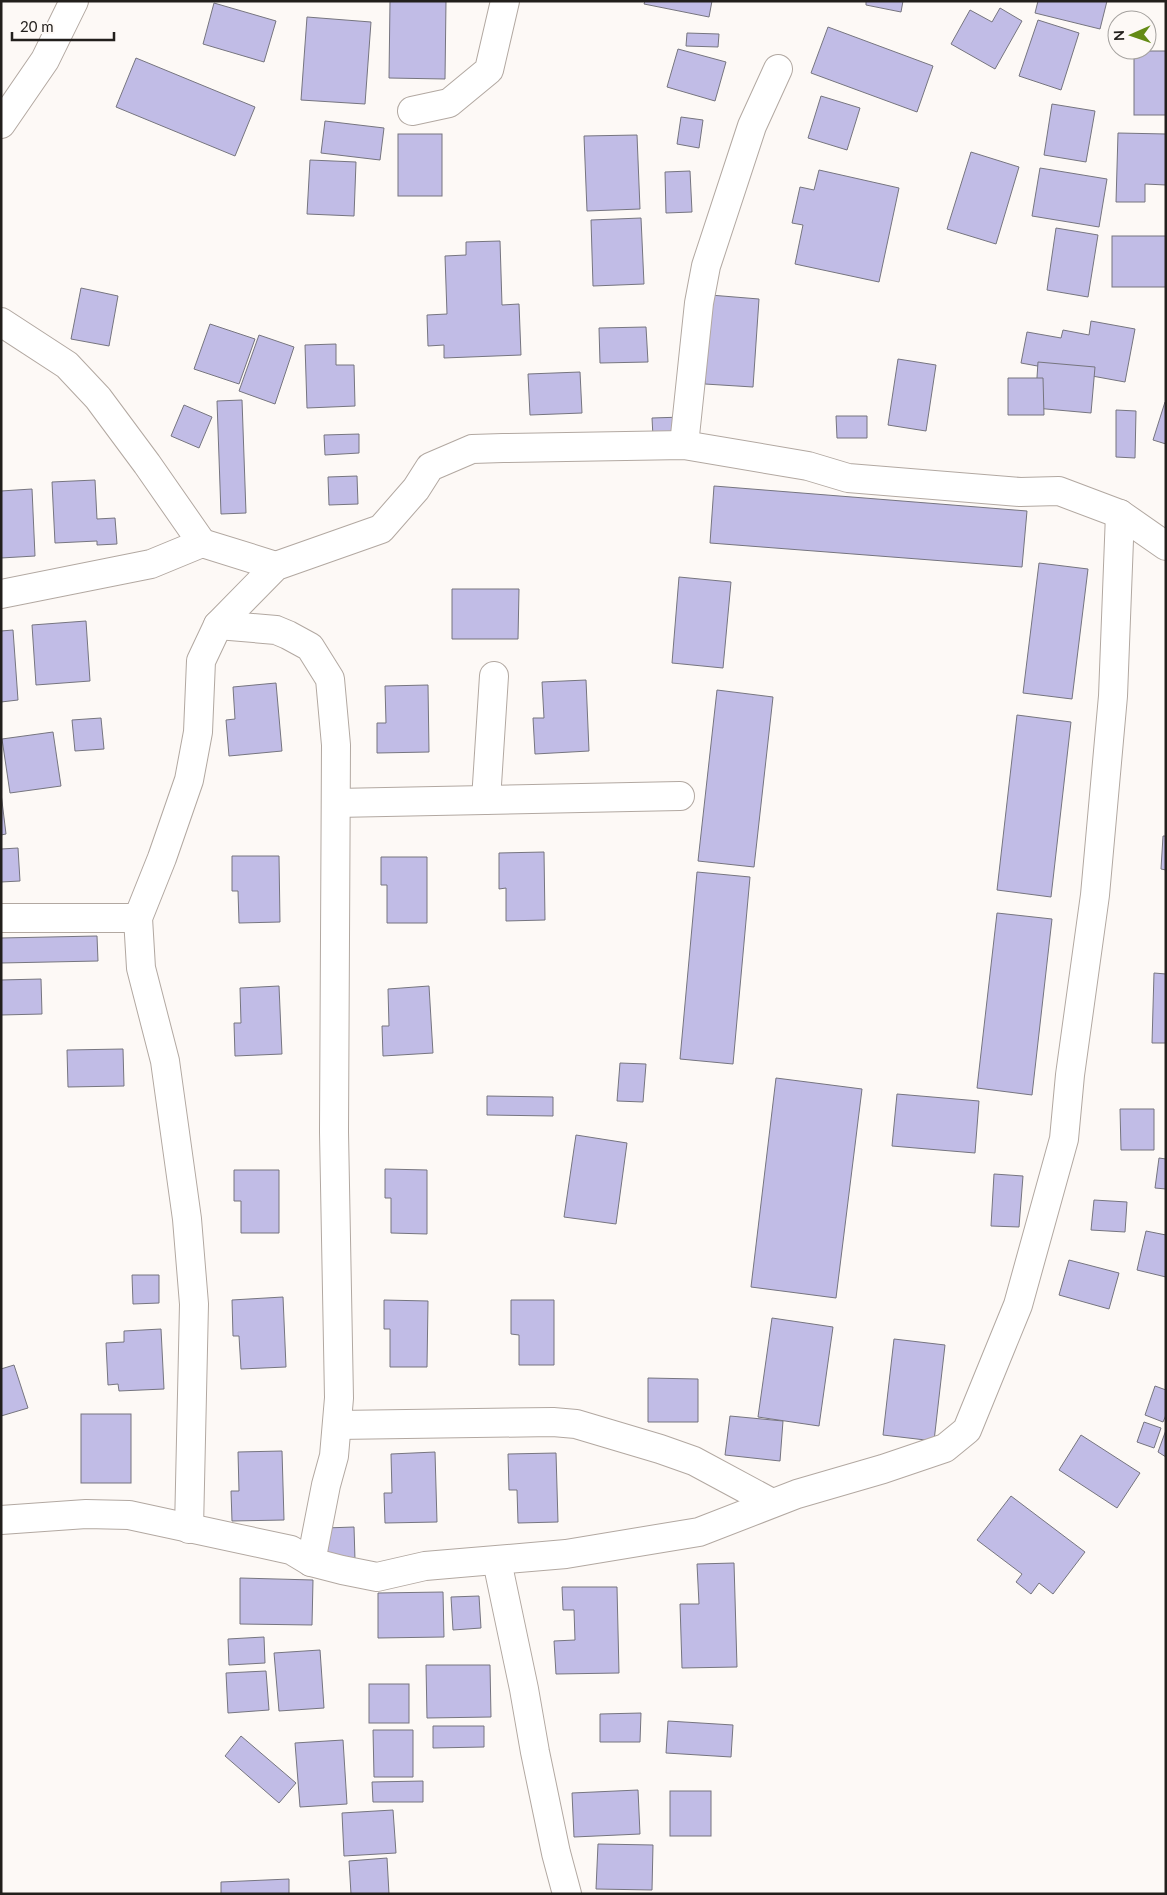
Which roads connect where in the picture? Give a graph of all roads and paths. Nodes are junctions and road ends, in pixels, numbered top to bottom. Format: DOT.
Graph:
graph roads {
  1 [pos="74,1"];
  2 [pos="505,1"];
  3 [pos="778,69"];
  4 [pos="412,111"];
  5 [pos="1,124"];
  6 [pos="1,322"];
  7 [pos="684,445"];
  8 [pos="1120,514"];
  9 [pos="202,543"];
  10 [pos="1166,546"];
  11 [pos="276,566"];
  12 [pos="1,594"];
  13 [pos="218,626"];
  14 [pos="494,676"];
  15 [pos="680,796"];
  16 [pos="486,800"];
  17 [pos="336,803"];
  18 [pos="1,918"];
  19 [pos="138,918"];
  20 [pos="337,1425"];
  21 [pos="772,1503"];
  22 [pos="1,1520"];
  23 [pos="189,1529"];
  24 [pos="497,1561"];
  25 [pos="311,1562"];
  26 [pos="567,1894"];
  1 -- 5 [label="street"];
  2 -- 4 [label="street"];
  3 -- 7 [label="street"];
  6 -- 9 [label="street"];
  7 -- 8 [label="street"];
  7 -- 11 [label="street"];
  8 -- 10 [label="street"];
  8 -- 21 [label="street"];
  9 -- 11 [label="street"];
  9 -- 12 [label="street"];
  11 -- 13 [label="street"];
  13 -- 17 [label="street"];
  13 -- 19 [label="street"];
  14 -- 16 [label="street"];
  15 -- 16 [label="street"];
  16 -- 17 [label="street"];
  17 -- 20 [label="street"];
  18 -- 19 [label="street"];
  19 -- 23 [label="street"];
  20 -- 21 [label="street"];
  20 -- 25 [label="street"];
  21 -- 24 [label="street"];
  22 -- 23 [label="street"];
  23 -- 25 [label="street"];
  24 -- 25 [label="street"];
  24 -- 26 [label="street"];
}
